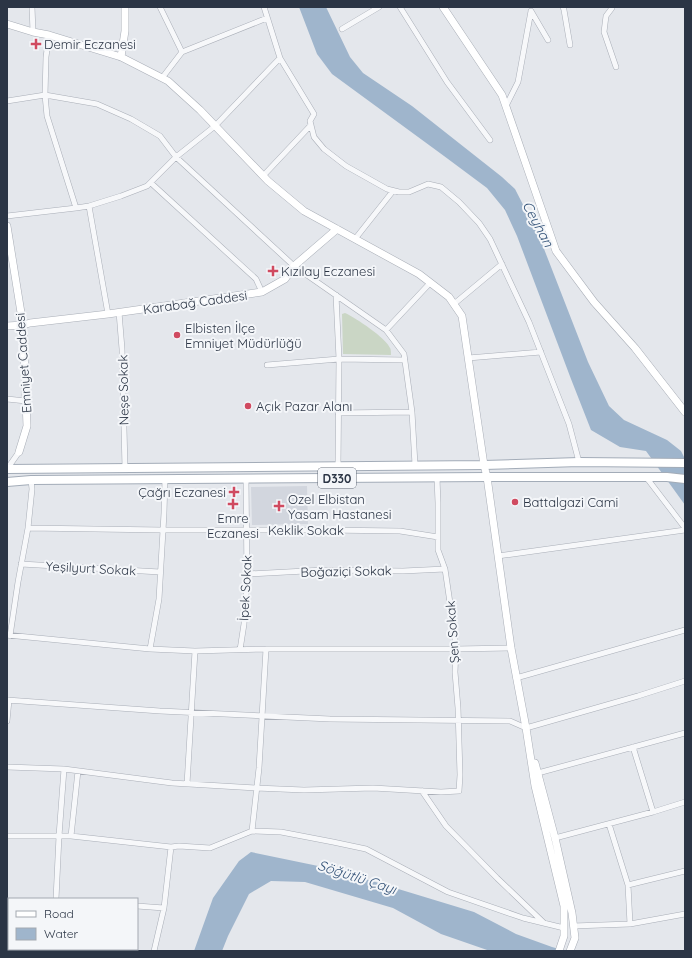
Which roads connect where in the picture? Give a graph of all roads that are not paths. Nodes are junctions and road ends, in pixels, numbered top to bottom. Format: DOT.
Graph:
graph roads {
  1 [pos="32,7"];
  2 [pos="126,7"];
  3 [pos="160,7"];
  4 [pos="264,7"];
  5 [pos="379,7"];
  6 [pos="400,7"];
  7 [pos="443,7"];
  8 [pos="563,7"];
  9 [pos="612,7"];
  10 [pos="267,18"];
  11 [pos="7,24"];
  12 [pos="342,29"];
  13 [pos="33,32"];
  14 [pos="49,35"];
  15 [pos="548,40"];
  16 [pos="570,45"];
  17 [pos="182,52"];
  18 [pos="121,57"];
  19 [pos="280,58"];
  20 [pos="616,67"];
  21 [pos="162,78"];
  22 [pos="45,95"];
  23 [pos="7,101"];
  24 [pos="506,106"];
  25 [pos="311,125"];
  26 [pos="215,126"];
  27 [pos="490,140"];
  28 [pos="176,157"];
  29 [pos="263,176"];
  30 [pos="151,183"];
  31 [pos="393,191"];
  32 [pos="88,206"];
  33 [pos="76,208"];
  34 [pos="7,216"];
  35 [pos="7,226"];
  36 [pos="337,229"];
  37 [pos="355,239"];
  38 [pos="502,264"];
  39 [pos="294,266"];
  40 [pos="430,283"];
  41 [pos="262,292"];
  42 [pos="336,295"];
  43 [pos="454,304"];
  44 [pos="119,312"];
  45 [pos="108,314"];
  46 [pos="26,324"];
  47 [pos="7,326"];
  48 [pos="386,330"];
  49 [pos="541,352"];
  50 [pos="468,358"];
  51 [pos="339,359"];
  52 [pos="405,360"];
  53 [pos="267,365"];
  54 [pos="7,399"];
  55 [pos="26,401"];
  56 [pos="412,412"];
  57 [pos="685,412"];
  58 [pos="338,414"];
  59 [pos="19,452"];
  60 [pos="579,462"];
  61 [pos="685,463"];
  62 [pos="415,465"];
  63 [pos="484,465"];
  64 [pos="338,466"];
  65 [pos="125,468"];
  66 [pos="7,469"];
  67 [pos="487,477"];
  68 [pos="646,477"];
  69 [pos="246,478"];
  70 [pos="437,478"];
  71 [pos="165,479"];
  72 [pos="685,479"];
  73 [pos="31,480"];
  74 [pos="7,482"];
  75 [pos="28,528"];
  76 [pos="685,529"];
  77 [pos="162,530"];
  78 [pos="247,530"];
  79 [pos="438,537"];
  80 [pos="498,556"];
  81 [pos="21,564"];
  82 [pos="446,569"];
  83 [pos="160,572"];
  84 [pos="247,574"];
  85 [pos="685,630"];
  86 [pos="8,635"];
  87 [pos="511,648"];
  88 [pos="150,649"];
  89 [pos="266,649"];
  90 [pos="456,649"];
  91 [pos="240,650"];
  92 [pos="195,651"];
  93 [pos="516,678"];
  94 [pos="685,681"];
  95 [pos="8,700"];
  96 [pos="192,712"];
  97 [pos="262,716"];
  98 [pos="7,721"];
  99 [pos="458,721"];
  100 [pos="526,728"];
  101 [pos="685,733"];
  102 [pos="633,747"];
  103 [pos="7,767"];
  104 [pos="64,769"];
  105 [pos="78,771"];
  106 [pos="538,773"];
  107 [pos="187,784"];
  108 [pos="256,788"];
  109 [pos="422,791"];
  110 [pos="685,802"];
  111 [pos="652,812"];
  112 [pos="609,824"];
  113 [pos="252,831"];
  114 [pos="7,836"];
  115 [pos="59,836"];
  116 [pos="71,836"];
  117 [pos="556,838"];
  118 [pos="171,847"];
  119 [pos="685,871"];
  120 [pos="628,885"];
  121 [pos="56,898"];
  122 [pos="138,906"];
  123 [pos="164,908"];
  124 [pos="685,914"];
  125 [pos="543,923"];
  126 [pos="630,924"];
  127 [pos="574,926"];
  128 [pos="564,928"];
  129 [pos="154,951"];
  130 [pos="559,951"];
  131 [pos="570,951"];
  1 -- 13 [label="street"];
  2 -- 18 [label="street"];
  3 -- 17 [label="street"];
  4 -- 10 [label="street"];
  5 -- 12 [label="street"];
  6 -- 27 [label="street"];
  7 -- 24 [label="street"];
  8 -- 16 [label="street"];
  9 -- 20 [label="street"];
  10 -- 17 [label="street"];
  10 -- 19 [label="street"];
  11 -- 13 [label="street"];
  13 -- 14 [label="street"];
  14 -- 18 [label="street"];
  14 -- 22 [label="street"];
  15 -- 24 [label="street"];
  17 -- 21 [label="street"];
  18 -- 21 [label="street"];
  19 -- 25 [label="street"];
  19 -- 26 [label="street"];
  21 -- 26 [label="street"];
  22 -- 23 [label="street"];
  22 -- 28 [label="street"];
  22 -- 33 [label="street"];
  24 -- 57 [label="street"];
  25 -- 29 [label="street"];
  25 -- 31 [label="street"];
  26 -- 28 [label="street"];
  26 -- 29 [label="street"];
  28 -- 30 [label="street"];
  28 -- 39 [label="street"];
  29 -- 36 [label="street"];
  30 -- 32 [label="street"];
  30 -- 41 [label="street"];
  31 -- 37 [label="street"];
  31 -- 38 [label="street"];
  32 -- 33 [label="street"];
  32 -- 45 [label="street"];
  33 -- 34 [label="street"];
  35 -- 46 [label="street, Emniyet Caddesi"];
  36 -- 37 [label="street"];
  36 -- 39 [label="street, Karabağ Caddesi"];
  37 -- 40 [label="street"];
  38 -- 43 [label="street"];
  38 -- 49 [label="street"];
  39 -- 41 [label="street, Karabağ Caddesi"];
  39 -- 42 [label="street"];
  40 -- 43 [label="street"];
  40 -- 48 [label="street"];
  41 -- 44 [label="street, Karabağ Caddesi"];
  42 -- 48 [label="street"];
  42 -- 51 [label="street"];
  43 -- 50 [label="street"];
  44 -- 45 [label="street, Karabağ Caddesi"];
  44 -- 65 [label="street, Neşe Sokak"];
  45 -- 46 [label="street, Karabağ Caddesi"];
  46 -- 47 [label="street, Karabağ Caddesi"];
  46 -- 55 [label="street, Emniyet Caddesi"];
  48 -- 52 [label="street"];
  49 -- 50 [label="street"];
  49 -- 60 [label="street"];
  50 -- 63 [label="street"];
  51 -- 52 [label="street"];
  51 -- 53 [label="street"];
  51 -- 58 [label="street"];
  52 -- 56 [label="street"];
  54 -- 55 [label="street"];
  55 -- 59 [label="street, Emniyet Caddesi"];
  56 -- 58 [label="street"];
  56 -- 62 [label="street"];
  58 -- 64 [label="street"];
  59 -- 66 [label="street"];
  60 -- 61 [label="main road, D330"];
  60 -- 63 [label="main road, D330"];
  62 -- 63 [label="main road, D330"];
  62 -- 64 [label="main road, D330"];
  63 -- 67 [label="street"];
  64 -- 65 [label="main road, D330"];
  65 -- 66 [label="main road, D330"];
  67 -- 68 [label="main road, D330"];
  67 -- 70 [label="main road, D330"];
  67 -- 80 [label="street"];
  68 -- 72 [label="main road, D330"];
  68 -- 76 [label="street"];
  69 -- 70 [label="main road, D330"];
  69 -- 71 [label="main road, D330"];
  69 -- 78 [label="street, İpek Sokak"];
  70 -- 79 [label="street, Şen Sokak"];
  71 -- 73 [label="main road, D330"];
  71 -- 77 [label="street"];
  73 -- 74 [label="main road, D330"];
  73 -- 75 [label="street"];
  75 -- 77 [label="street, Keklik Sokak"];
  75 -- 81 [label="street"];
  76 -- 80 [label="street"];
  77 -- 78 [label="street, Keklik Sokak"];
  77 -- 83 [label="street"];
  78 -- 79 [label="street, Keklik Sokak"];
  78 -- 84 [label="street, İpek Sokak"];
  79 -- 82 [label="street, Şen Sokak"];
  80 -- 87 [label="street"];
  81 -- 83 [label="street, Yeşilyurt Sokak"];
  81 -- 86 [label="street"];
  82 -- 84 [label="street, Boğaziçi Sokak"];
  82 -- 90 [label="street, Şen Sokak"];
  83 -- 88 [label="street"];
  84 -- 91 [label="street, İpek Sokak"];
  85 -- 93 [label="street"];
  86 -- 88 [label="street"];
  87 -- 90 [label="street"];
  87 -- 93 [label="street"];
  88 -- 92 [label="street"];
  89 -- 90 [label="street"];
  89 -- 91 [label="street"];
  89 -- 97 [label="street"];
  90 -- 99 [label="street, Şen Sokak"];
  91 -- 92 [label="street"];
  92 -- 96 [label="street"];
  93 -- 100 [label="street"];
  94 -- 100 [label="street"];
  95 -- 96 [label="street"];
  95 -- 98 [label="street"];
  96 -- 97 [label="street"];
  96 -- 107 [label="street"];
  97 -- 99 [label="street"];
  97 -- 108 [label="street"];
  99 -- 100 [label="street"];
  99 -- 109 [label="street, Şen Sokak"];
  100 -- 106 [label="street"];
  100 -- 128 [label="street"];
  101 -- 102 [label="street"];
  102 -- 106 [label="street"];
  102 -- 111 [label="street"];
  103 -- 104 [label="street"];
  104 -- 105 [label="street"];
  104 -- 115 [label="street"];
  105 -- 107 [label="street"];
  105 -- 116 [label="street"];
  106 -- 117 [label="street"];
  107 -- 108 [label="street"];
  108 -- 109 [label="street"];
  108 -- 113 [label="street"];
  109 -- 125 [label="street"];
  110 -- 111 [label="street"];
  111 -- 112 [label="street"];
  112 -- 117 [label="street"];
  112 -- 120 [label="street"];
  113 -- 118 [label="street"];
  113 -- 125 [label="street"];
  114 -- 115 [label="street"];
  115 -- 116 [label="street"];
  115 -- 121 [label="street"];
  116 -- 118 [label="street"];
  117 -- 127 [label="street"];
  118 -- 123 [label="street"];
  119 -- 120 [label="street"];
  120 -- 126 [label="street"];
  122 -- 123 [label="street"];
  123 -- 129 [label="street"];
  124 -- 126 [label="street"];
  125 -- 128 [label="street"];
  126 -- 127 [label="street"];
  127 -- 131 [label="street"];
  128 -- 130 [label="street"];
}
